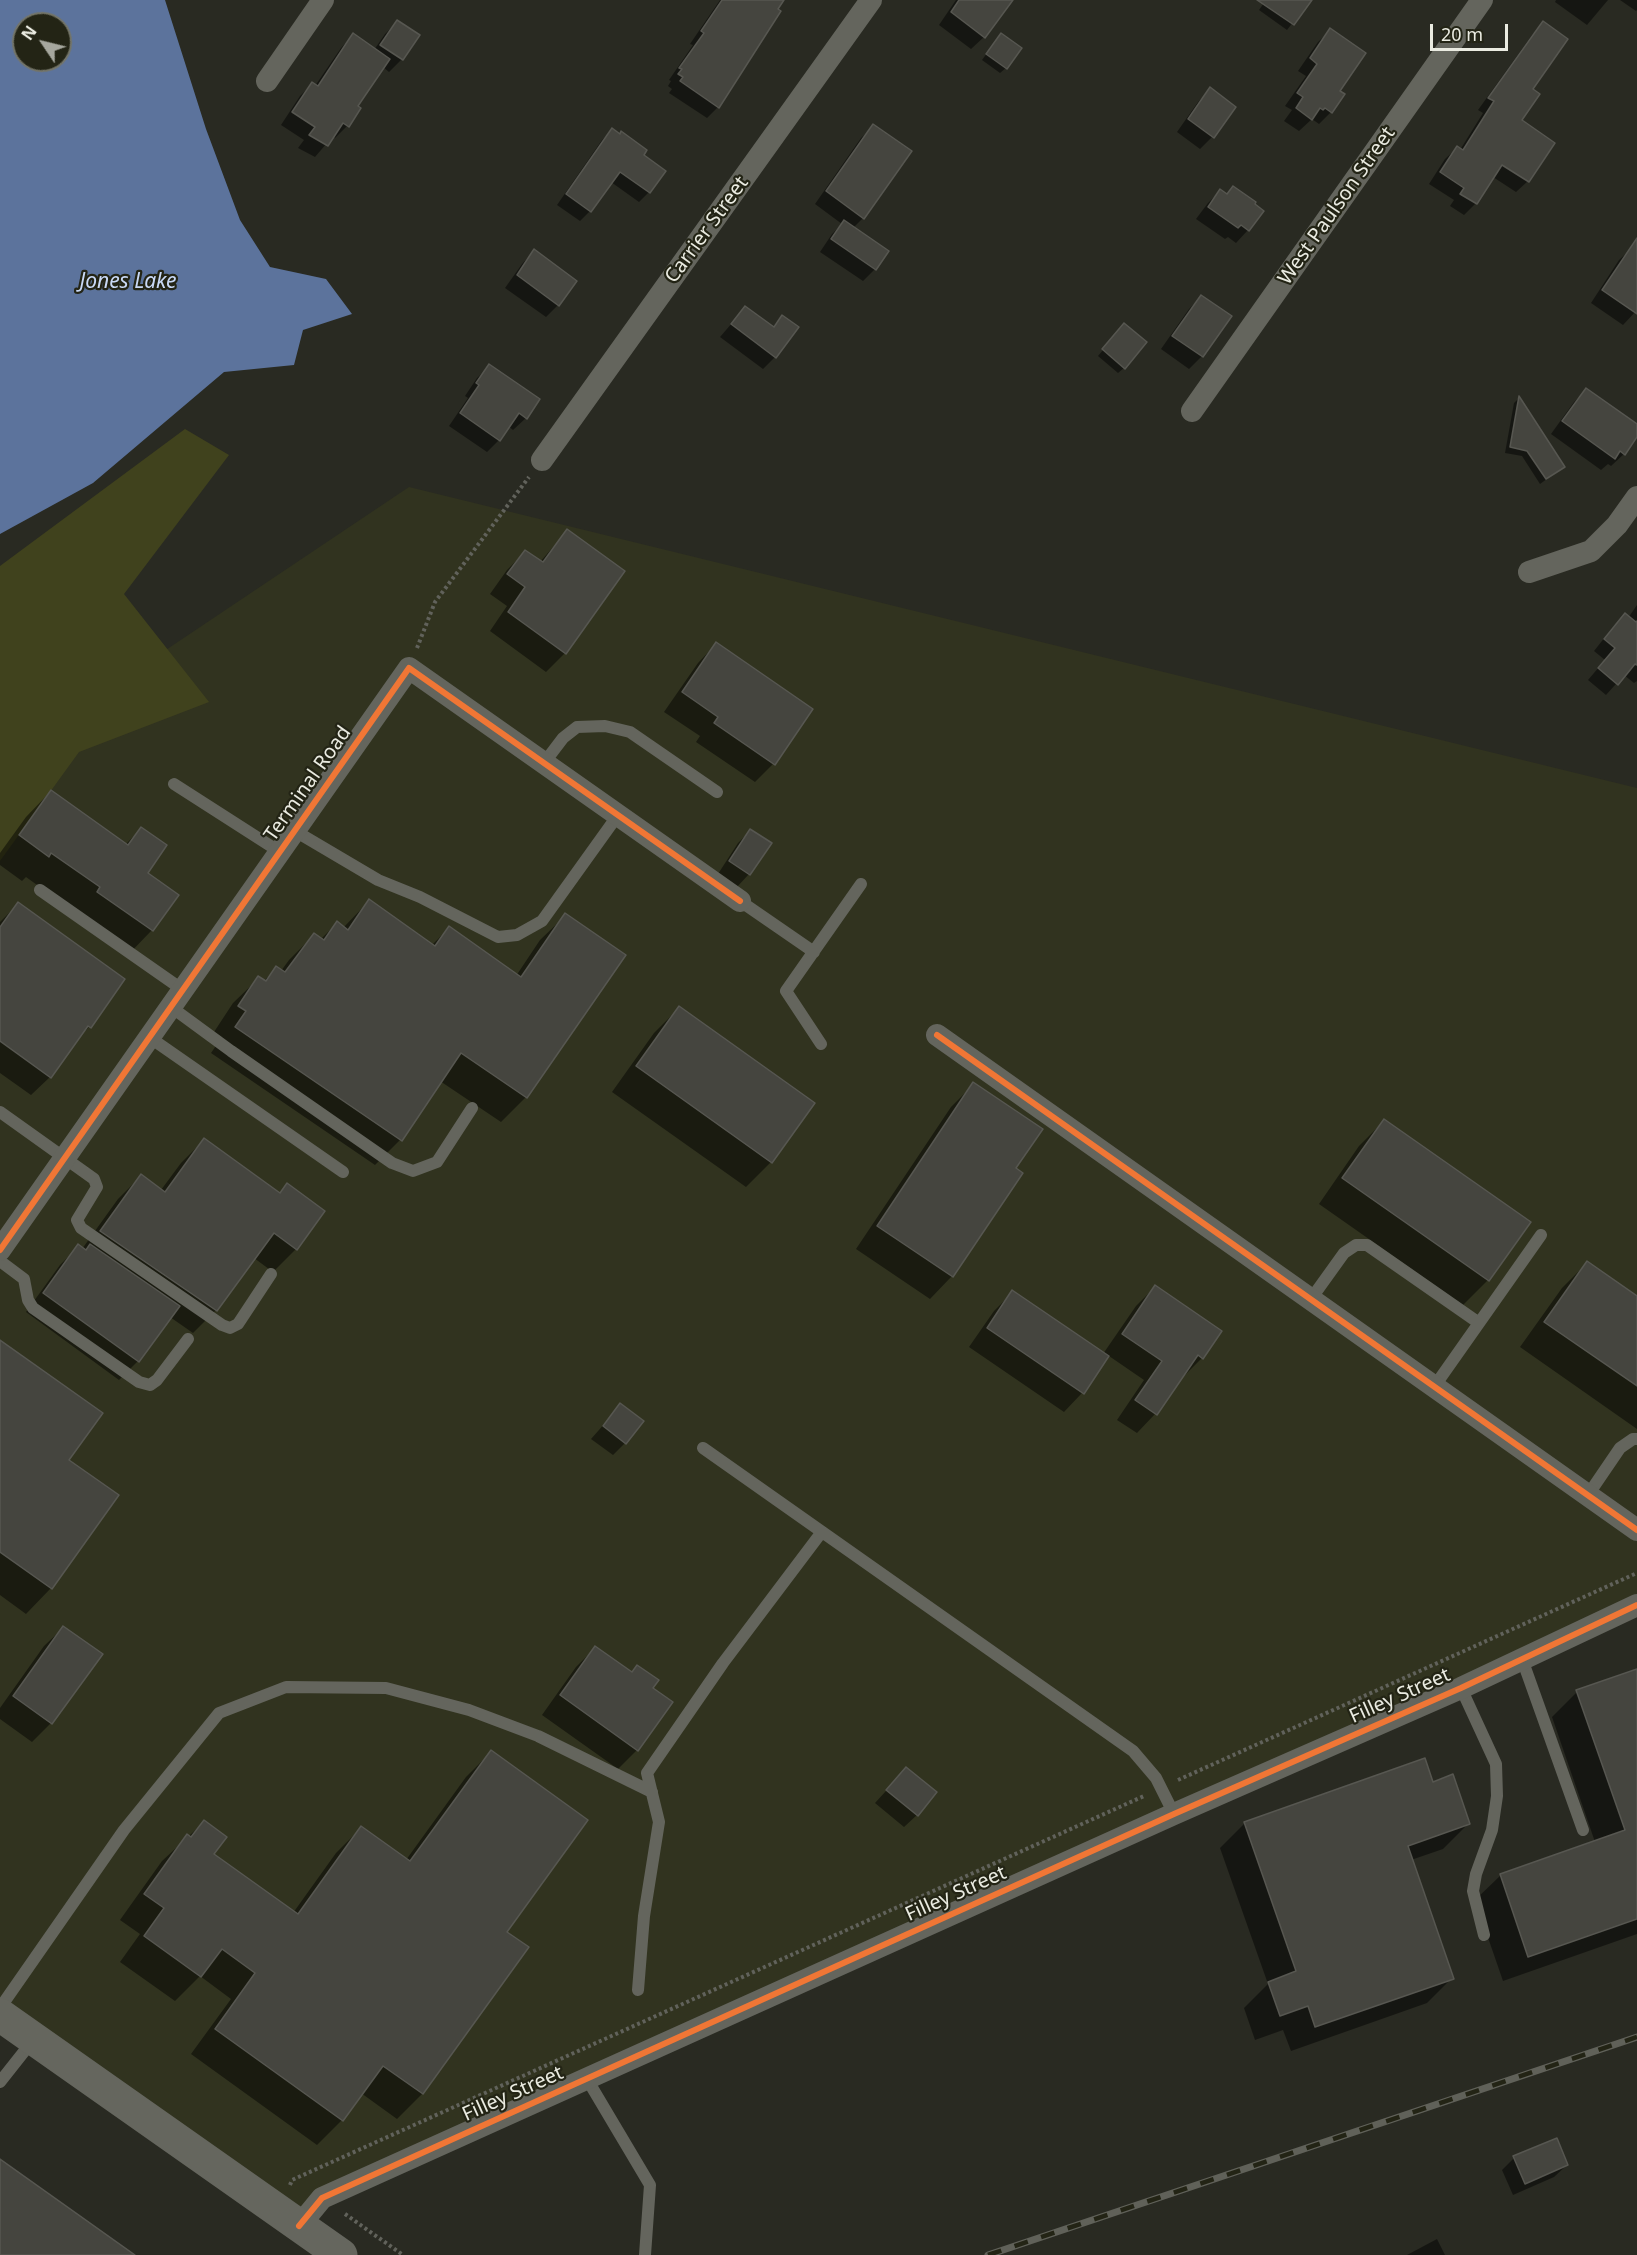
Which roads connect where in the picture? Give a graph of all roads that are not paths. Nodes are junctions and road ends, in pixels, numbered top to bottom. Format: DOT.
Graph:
graph roads {
  1 [pos="323,0"];
  2 [pos="871,0"];
  3 [pos="1482,0"];
  4 [pos="267,81"];
  5 [pos="1192,411"];
  6 [pos="542,460"];
  7 [pos="1637,497"];
  8 [pos="1529,573"];
  9 [pos="544,763"];
  10 [pos="174,784"];
  11 [pos="717,792"];
  12 [pos="618,815"];
  13 [pos="295,831"];
  14 [pos="280,852"];
  15 [pos="861,884"];
  16 [pos="40,890"];
  17 [pos="740,901"];
  18 [pos="814,952"];
  19 [pos="177,998"];
  20 [pos="937,1035"];
  21 [pos="149,1037"];
  22 [pos="821,1044"];
  23 [pos="472,1108"];
  24 [pos="0,1112"];
  25 [pos="64,1159"];
  26 [pos="343,1172"];
  27 [pos="1541,1235"];
  28 [pos="0,1250"];
  29 [pos="0,1261"];
  30 [pos="271,1274"];
  31 [pos="1311,1299"];
  32 [pos="1479,1323"];
  33 [pos="188,1339"];
  34 [pos="1434,1387"];
  35 [pos="1637,1439"];
  36 [pos="703,1448"];
  37 [pos="1588,1496"];
  38 [pos="1637,1530"];
  39 [pos="822,1533"];
  40 [pos="1637,1605"];
  41 [pos="1522,1659"];
  42 [pos="1461,1688"];
  43 [pos="652,1792"];
  44 [pos="1174,1814"];
  45 [pos="1583,1830"];
  46 [pos="1484,1935"];
  47 [pos="638,1989"];
  48 [pos="0,2008"];
  49 [pos="0,2015"];
  50 [pos="34,2038"];
  51 [pos="587,2079"];
  52 [pos="0,2082"];
  53 [pos="289,2218"];
  54 [pos="341,2255"];
  55 [pos="645,2255"];
  1 -- 4 [label="street"];
  2 -- 6 [label="street, Carrier Street"];
  3 -- 5 [label="street, West Paulson Street"];
  7 -- 8 [label="street"];
  9 -- 11 [label="lane"];
  9 -- 12 [label="street"];
  9 -- 13 [label="street, Terminal Road"];
  10 -- 14 [label="lane"];
  12 -- 13 [label="lane"];
  12 -- 17 [label="street"];
  13 -- 14 [label="street, Terminal Road"];
  14 -- 19 [label="street, Terminal Road"];
  15 -- 18 [label="lane"];
  16 -- 19 [label="lane"];
  17 -- 18 [label="lane"];
  18 -- 22 [label="lane"];
  19 -- 21 [label="street, Terminal Road"];
  19 -- 23 [label="lane"];
  20 -- 31 [label="street"];
  21 -- 25 [label="street, Terminal Road"];
  21 -- 26 [label="lane"];
  24 -- 25 [label="lane"];
  25 -- 28 [label="street, Terminal Road"];
  25 -- 30 [label="lane"];
  27 -- 32 [label="lane"];
  29 -- 33 [label="lane"];
  31 -- 32 [label="lane"];
  31 -- 34 [label="street"];
  32 -- 34 [label="lane"];
  34 -- 37 [label="street"];
  35 -- 37 [label="lane"];
  36 -- 39 [label="lane"];
  37 -- 38 [label="street"];
  39 -- 43 [label="lane"];
  39 -- 44 [label="lane"];
  40 -- 41 [label="street, Filley Street"];
  41 -- 42 [label="street, Filley Street"];
  41 -- 45 [label="lane"];
  42 -- 44 [label="street, Filley Street"];
  42 -- 46 [label="lane"];
  43 -- 47 [label="lane"];
  43 -- 48 [label="lane"];
  44 -- 51 [label="street, Filley Street"];
  49 -- 50 [label="street"];
  50 -- 52 [label="lane"];
  50 -- 53 [label="street"];
  51 -- 53 [label="street, Filley Street"];
  51 -- 55 [label="lane"];
  53 -- 54 [label="street"];
}
